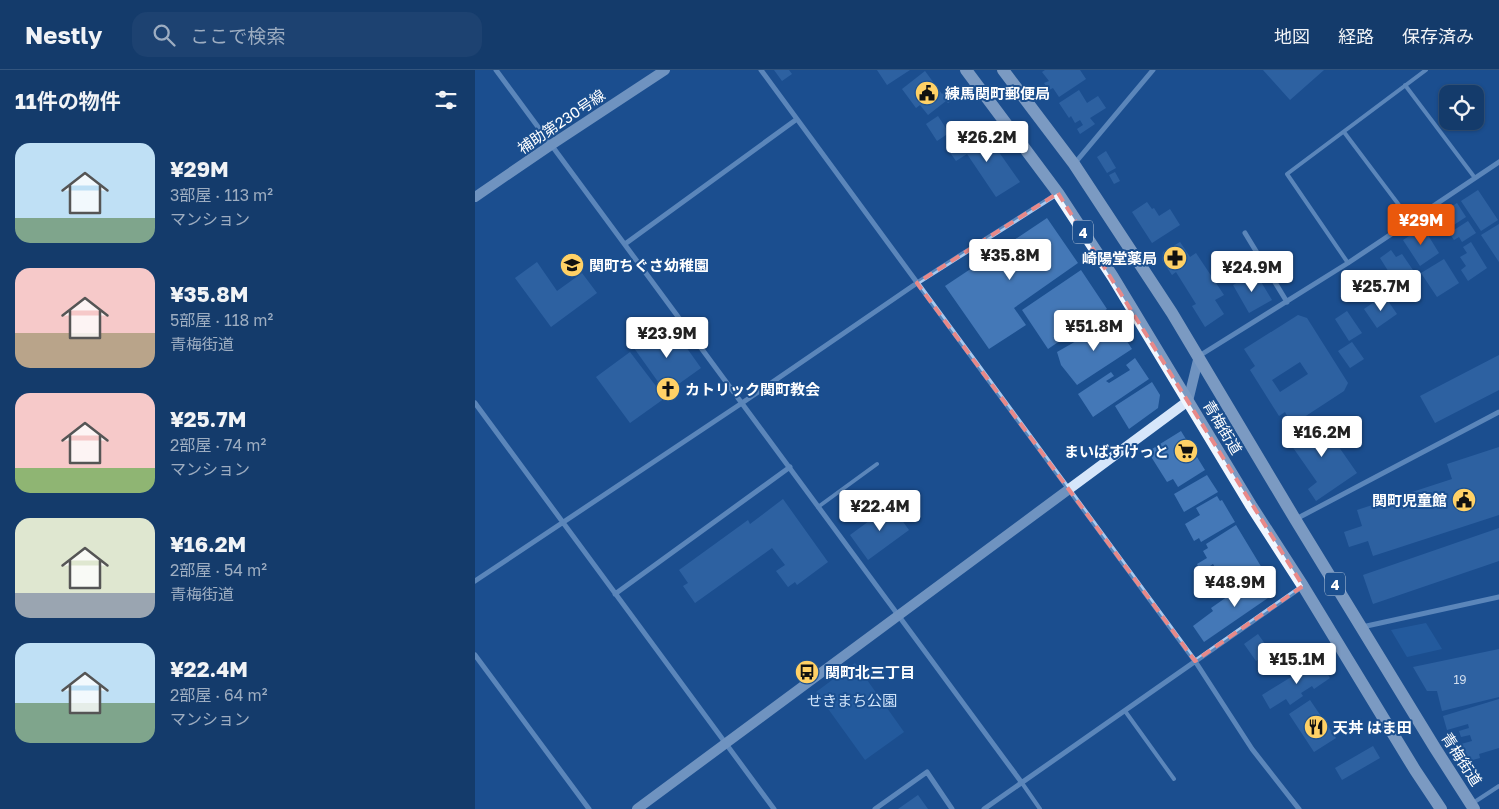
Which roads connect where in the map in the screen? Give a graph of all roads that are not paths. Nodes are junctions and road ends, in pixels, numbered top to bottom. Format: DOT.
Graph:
graph roads {
  1 [pos="665,70"];
  2 [pos="761,70"];
  3 [pos="966,70"];
  4 [pos="1003,70"];
  5 [pos="1153,70"];
  6 [pos="1426,70"];
  7 [pos="499,71"];
  8 [pos="1405,85"];
  9 [pos="797,120"];
  10 [pos="1344,132"];
  11 [pos="551,144"];
  12 [pos="1499,162"];
  13 [pos="1074,164"];
  14 [pos="1475,178"];
  15 [pos="1058,193"];
  16 [pos="475,197"];
  17 [pos="1411,221"];
  18 [pos="1245,233"];
  19 [pos="625,244"];
  20 [pos="1348,263"];
  21 [pos="917,283"];
  22 [pos="1287,302"];
  23 [pos="1199,356"];
  24 [pos="1188,401"];
  25 [pos="475,403"];
  26 [pos="742,403"];
  27 [pos="1499,412"];
  28 [pos="877,464"];
  29 [pos="790,467"];
  30 [pos="1070,489"];
  31 [pos="818,507"];
  32 [pos="1295,519"];
  33 [pos="562,522"];
  34 [pos="475,581"];
  35 [pos="1303,586"];
  36 [pos="615,594"];
  37 [pos="1499,596"];
  38 [pos="899,615"];
  39 [pos="1361,627"];
  40 [pos="475,655"];
  41 [pos="1195,661"];
  42 [pos="1125,711"];
  43 [pos="726,744"];
  44 [pos="1174,779"];
  45 [pos="1022,783"];
  46 [pos="1499,786"];
  47 [pos="1473,807"];
  48 [pos="589,809"];
  49 [pos="637,809"];
  50 [pos="775,809"];
  51 [pos="875,809"];
  52 [pos="951,809"];
  53 [pos="984,809"];
  54 [pos="1040,809"];
  55 [pos="1299,809"];
  56 [pos="1441,809"];
  1 -- 11 [label="street, 補助第230号線"];
  2 -- 9 [label="street"];
  3 -- 15 [label="main road, 青梅街道 / 4"];
  4 -- 13 [label="main road, 青梅街道 / 4"];
  5 -- 13 [label="street"];
  6 -- 8 [label="lane"];
  7 -- 11 [label="street"];
  8 -- 10 [label="lane"];
  8 -- 14 [label="lane"];
  9 -- 19 [label="street"];
  9 -- 21 [label="street"];
  10 -- 17 [label="lane"];
  10 -- 20 [label="lane"];
  11 -- 16 [label="street, 補助第230号線"];
  11 -- 19 [label="street"];
  12 -- 14 [label="street"];
  13 -- 23 [label="main road, 青梅街道 / 4"];
  14 -- 17 [label="street"];
  15 -- 21 [label="street"];
  15 -- 24 [label="main road, 青梅街道 / 4"];
  17 -- 20 [label="street"];
  18 -- 22 [label="street"];
  19 -- 26 [label="street"];
  20 -- 22 [label="street"];
  21 -- 26 [label="street"];
  21 -- 30 [label="street"];
  22 -- 23 [label="street"];
  23 -- 24 [label="street"];
  23 -- 32 [label="main road, 青梅街道 / 4"];
  24 -- 30 [label="street"];
  24 -- 35 [label="main road, 青梅街道 / 4"];
  25 -- 33 [label="street"];
  26 -- 29 [label="street"];
  26 -- 33 [label="street"];
  27 -- 32 [label="street"];
  28 -- 31 [label="lane"];
  29 -- 31 [label="street"];
  29 -- 36 [label="street"];
  30 -- 38 [label="street"];
  30 -- 41 [label="street"];
  31 -- 38 [label="street"];
  32 -- 39 [label="main road, 青梅街道 / 4"];
  33 -- 34 [label="street"];
  33 -- 36 [label="street"];
  35 -- 41 [label="street"];
  35 -- 56 [label="main road, 青梅街道 / 4"];
  36 -- 43 [label="street"];
  37 -- 39 [label="street"];
  38 -- 43 [label="street"];
  38 -- 45 [label="street"];
  39 -- 47 [label="main road, 青梅街道 / 4"];
  40 -- 48 [label="street"];
  41 -- 42 [label="street"];
  41 -- 55 [label="street"];
  42 -- 44 [label="lane"];
  42 -- 45 [label="street"];
  43 -- 49 [label="street"];
  43 -- 50 [label="street"];
  45 -- 53 [label="street"];
  45 -- 54 [label="lane"];
  46 -- 47 [label="lane"];
  51 -- 52 [label="street"];
}
